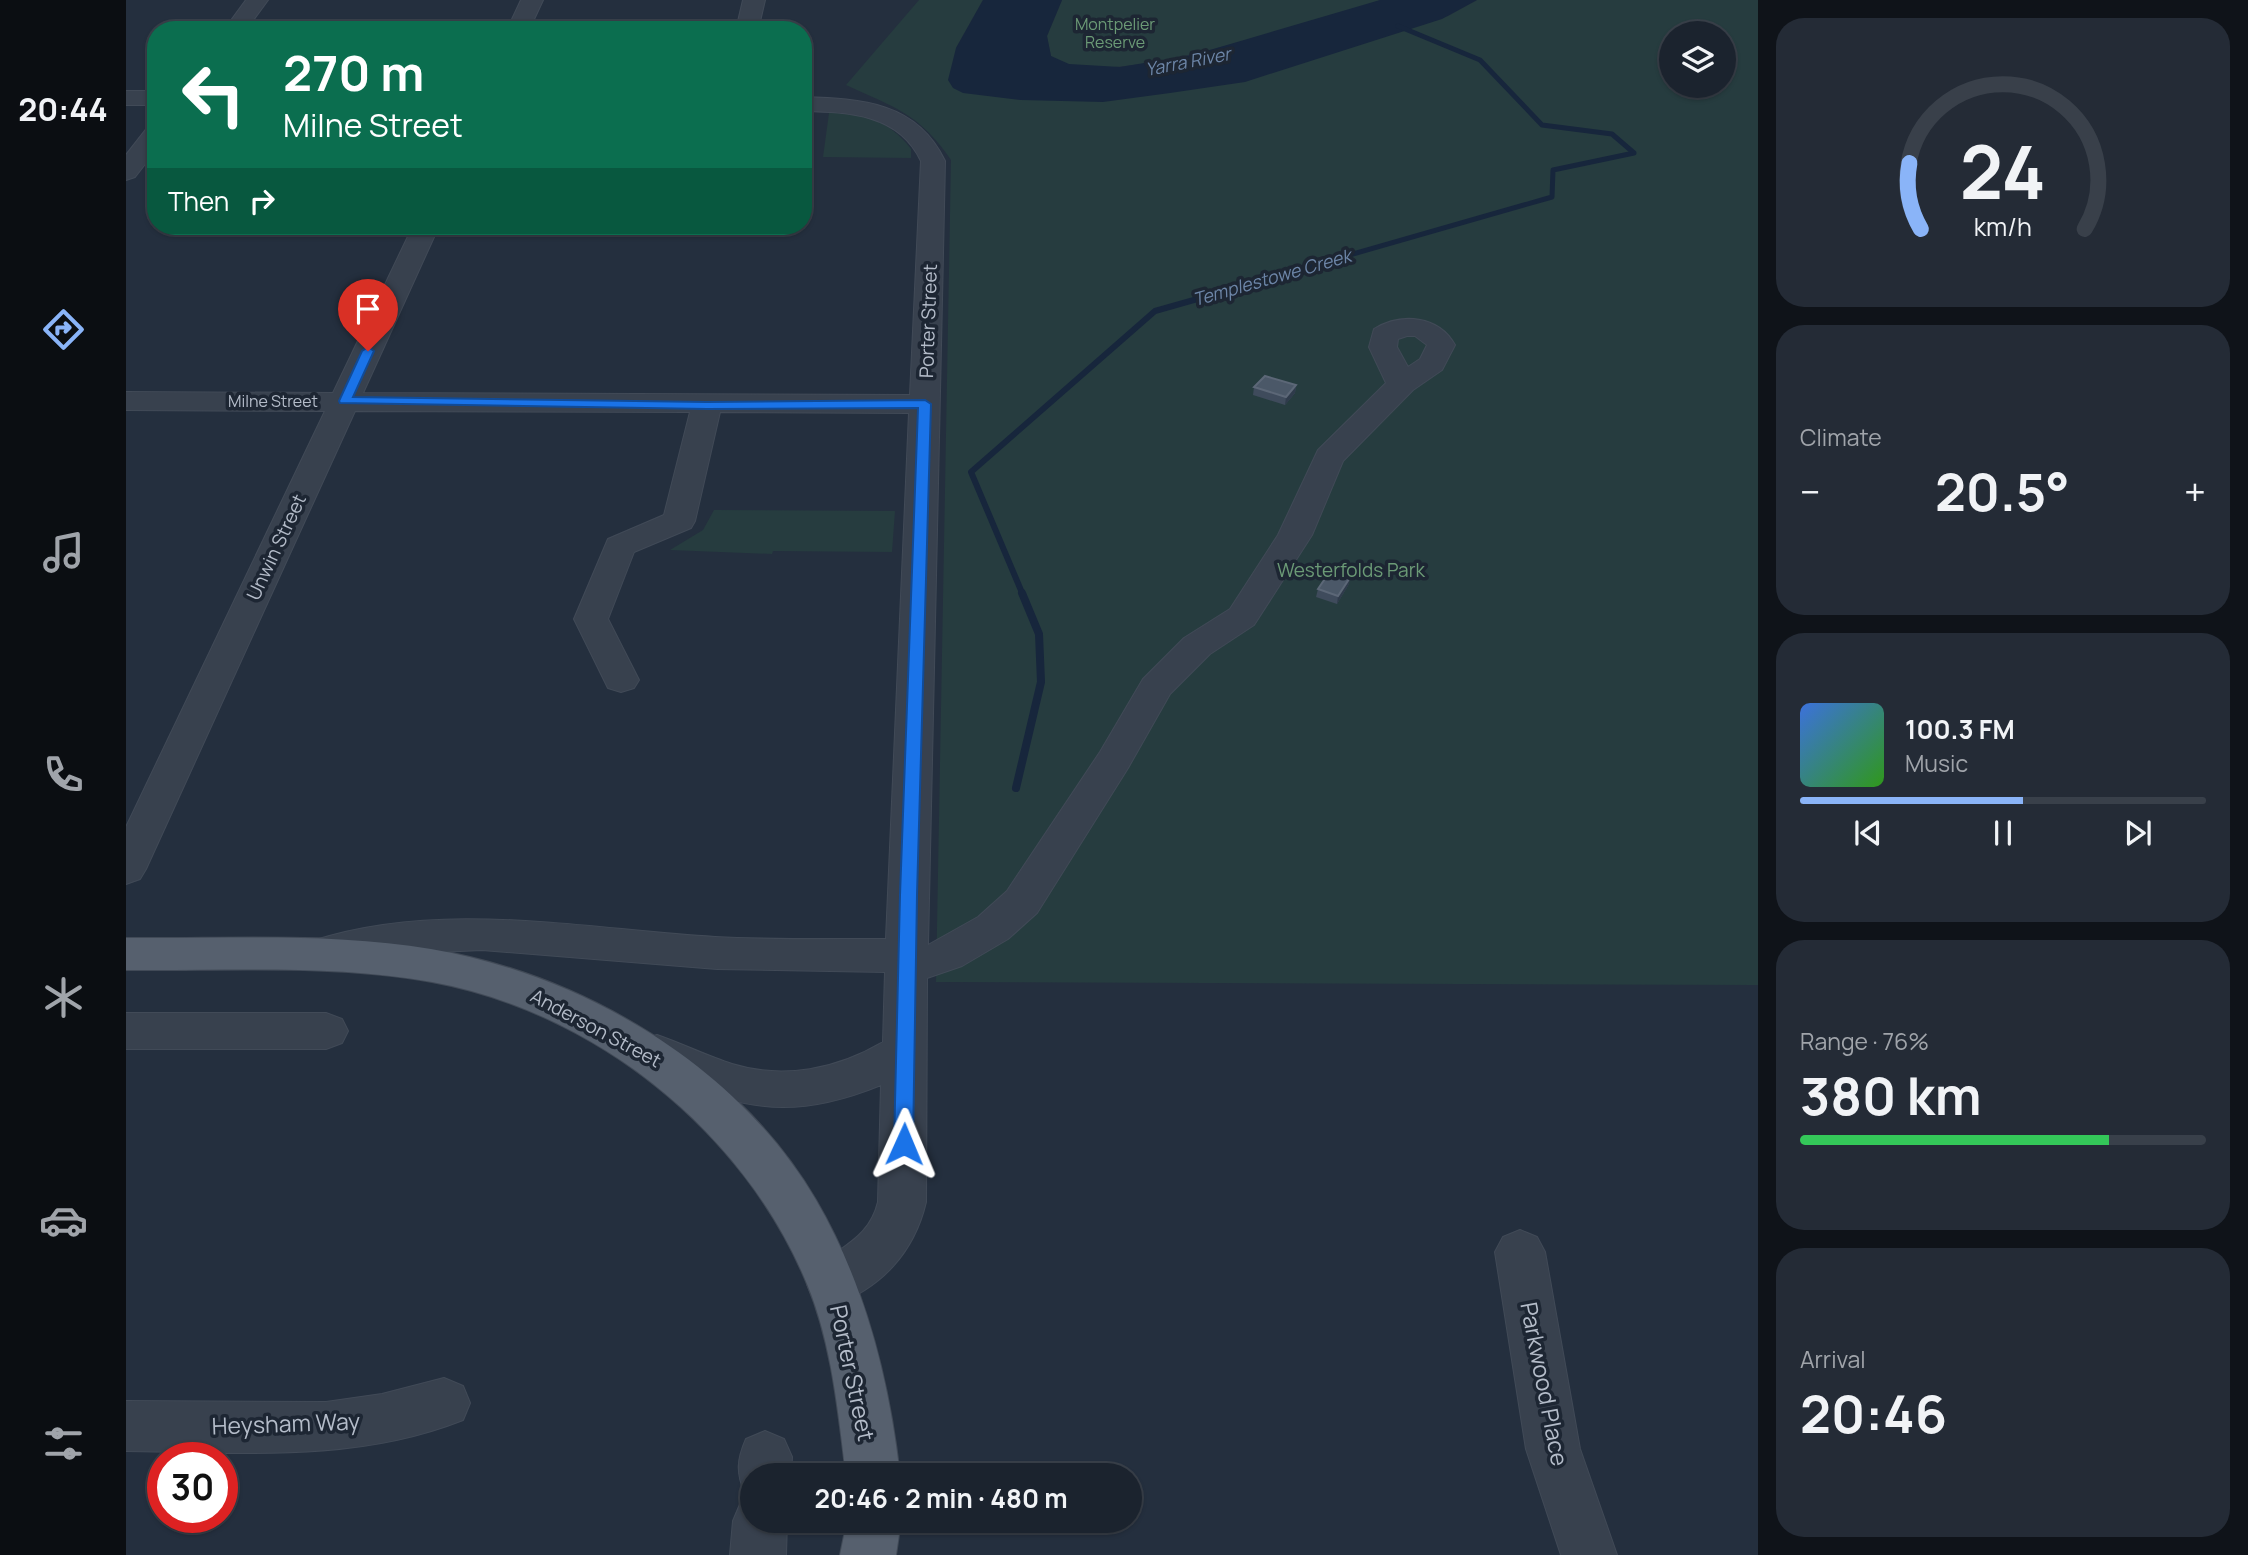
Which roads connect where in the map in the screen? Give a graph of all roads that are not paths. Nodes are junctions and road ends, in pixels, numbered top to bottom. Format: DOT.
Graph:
graph roads {
  1 [pos="257,0"];
  2 [pos="532,0"];
  3 [pos="754,0"];
  4 [pos="242,21"];
  5 [pos="522,21"];
  6 [pos="749,21"];
  7 [pos="126,98"];
  8 [pos="147,98"];
  9 [pos="812,105"];
  10 [pos="147,145"];
  11 [pos="126,172"];
  12 [pos="422,235"];
  13 [pos="1402,384"];
  14 [pos="126,401"];
  15 [pos="345,401"];
  16 [pos="925,404"];
  17 [pos="707,405"];
  18 [pos="621,680"];
  19 [pos="126,869"];
  20 [pos="126,954"];
  21 [pos="316,954"];
  22 [pos="907,960"];
  23 [pos="126,1031"];
  24 [pos="326,1031"];
  25 [pos="632,1043"];
  26 [pos="905,1051"];
  27 [pos="1520,1252"];
  28 [pos="832,1284"];
  29 [pos="444,1403"];
  30 [pos="126,1426"];
  31 [pos="871,1463"];
  32 [pos="759,1533"];
  33 [pos="873,1533"];
  34 [pos="758,1555"];
  35 [pos="871,1555"];
  36 [pos="1589,1555"];
  1 -- 4 [label="street"];
  2 -- 5 [label="street"];
  3 -- 6 [label="street"];
  7 -- 8 [label="street"];
  9 -- 16 [label="street, Porter Street"];
  10 -- 11 [label="street"];
  12 -- 15 [label="street, Unwin Street"];
  13 -- 22 [label="street"];
  14 -- 15 [label="street, Milne Street"];
  15 -- 17 [label="street, Milne Street"];
  15 -- 19 [label="street, Unwin Street"];
  16 -- 17 [label="street, Milne Street"];
  16 -- 22 [label="street, Porter Street"];
  17 -- 18 [label="street"];
  20 -- 21 [label="main road, Anderson Street"];
  21 -- 22 [label="street"];
  21 -- 25 [label="main road, Anderson Street"];
  22 -- 26 [label="street, Porter Street"];
  23 -- 24 [label="street"];
  25 -- 26 [label="street"];
  25 -- 28 [label="main road, Anderson Street"];
  26 -- 28 [label="street, Porter Street"];
  27 -- 36 [label="street, Parkwood Place"];
  28 -- 31 [label="main road, Porter Street"];
  29 -- 30 [label="street, Heysham Way"];
  32 -- 34 [label="street"];
  33 -- 35 [label="main road"];
}
